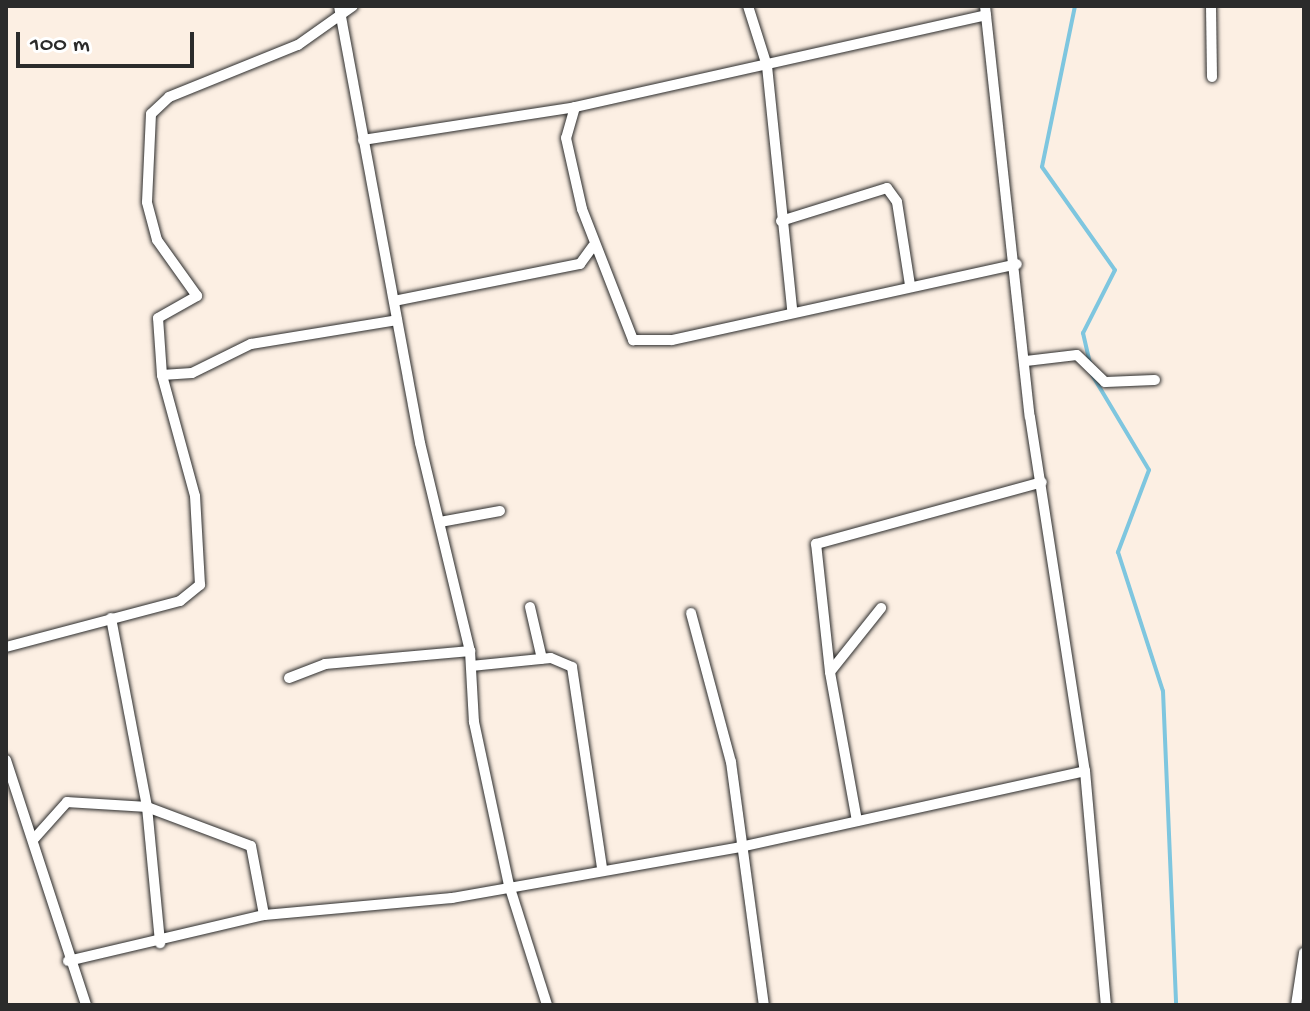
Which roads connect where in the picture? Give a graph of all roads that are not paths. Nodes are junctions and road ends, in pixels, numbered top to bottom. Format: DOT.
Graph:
graph roads {
  1 [pos="353,6"];
  2 [pos="748,6"];
  3 [pos="1211,6"];
  4 [pos="340,10"];
  5 [pos="985,10"];
  6 [pos="767,66"];
  7 [pos="1212,77"];
  8 [pos="575,107"];
  9 [pos="363,140"];
  10 [pos="781,221"];
  11 [pos="593,246"];
  12 [pos="580,264"];
  13 [pos="1017,264"];
  14 [pos="602,272"];
  15 [pos="910,285"];
  16 [pos="394,301"];
  17 [pos="792,310"];
  18 [pos="397,320"];
  19 [pos="1026,361"];
  20 [pos="162,375"];
  21 [pos="1155,380"];
  22 [pos="1042,482"];
  23 [pos="500,511"];
  24 [pos="440,522"];
  25 [pos="530,607"];
  26 [pos="881,608"];
  27 [pos="691,613"];
  28 [pos="111,618"];
  29 [pos="6,647"];
  30 [pos="470,651"];
  31 [pos="542,659"];
  32 [pos="471,666"];
  33 [pos="830,672"];
  34 [pos="289,678"];
  35 [pos="6,760"];
  36 [pos="1085,771"];
  37 [pos="147,807"];
  38 [pos="857,821"];
  39 [pos="33,840"];
  40 [pos="740,847"];
  41 [pos="602,867"];
  42 [pos="509,885"];
  43 [pos="264,915"];
  44 [pos="160,943"];
  45 [pos="1304,953"];
  46 [pos="68,961"];
  47 [pos="86,1005"];
  48 [pos="547,1005"];
  49 [pos="764,1005"];
  50 [pos="1106,1005"];
  51 [pos="1296,1005"];
  1 -- 4 [label="street"];
  2 -- 6 [label="street"];
  3 -- 7 [label="street"];
  4 -- 9 [label="street"];
  4 -- 20 [label="street"];
  5 -- 6 [label="street"];
  5 -- 13 [label="street"];
  6 -- 8 [label="street"];
  6 -- 10 [label="street"];
  8 -- 9 [label="street"];
  8 -- 11 [label="street"];
  9 -- 16 [label="street"];
  10 -- 15 [label="street"];
  10 -- 17 [label="street"];
  11 -- 12 [label="street"];
  11 -- 14 [label="street"];
  12 -- 14 [label="street"];
  12 -- 16 [label="street"];
  13 -- 15 [label="street"];
  13 -- 19 [label="street"];
  14 -- 17 [label="street"];
  15 -- 17 [label="street"];
  16 -- 18 [label="street"];
  18 -- 20 [label="street"];
  18 -- 24 [label="street"];
  19 -- 21 [label="street"];
  19 -- 22 [label="street"];
  20 -- 28 [label="street"];
  22 -- 33 [label="street"];
  22 -- 36 [label="street"];
  23 -- 24 [label="street"];
  24 -- 30 [label="street"];
  25 -- 31 [label="street"];
  26 -- 33 [label="street"];
  27 -- 40 [label="street"];
  28 -- 29 [label="street"];
  28 -- 37 [label="street"];
  30 -- 32 [label="street"];
  30 -- 34 [label="street"];
  31 -- 32 [label="street"];
  31 -- 41 [label="street"];
  32 -- 42 [label="street"];
  33 -- 38 [label="street"];
  35 -- 39 [label="street"];
  36 -- 38 [label="street"];
  36 -- 50 [label="street"];
  37 -- 39 [label="street"];
  37 -- 43 [label="street"];
  37 -- 44 [label="street"];
  38 -- 40 [label="street"];
  39 -- 46 [label="street"];
  40 -- 41 [label="street"];
  40 -- 49 [label="street"];
  41 -- 42 [label="street"];
  42 -- 43 [label="street"];
  42 -- 48 [label="street"];
  43 -- 44 [label="street"];
  44 -- 46 [label="street"];
  45 -- 51 [label="street"];
  46 -- 47 [label="street"];
}
